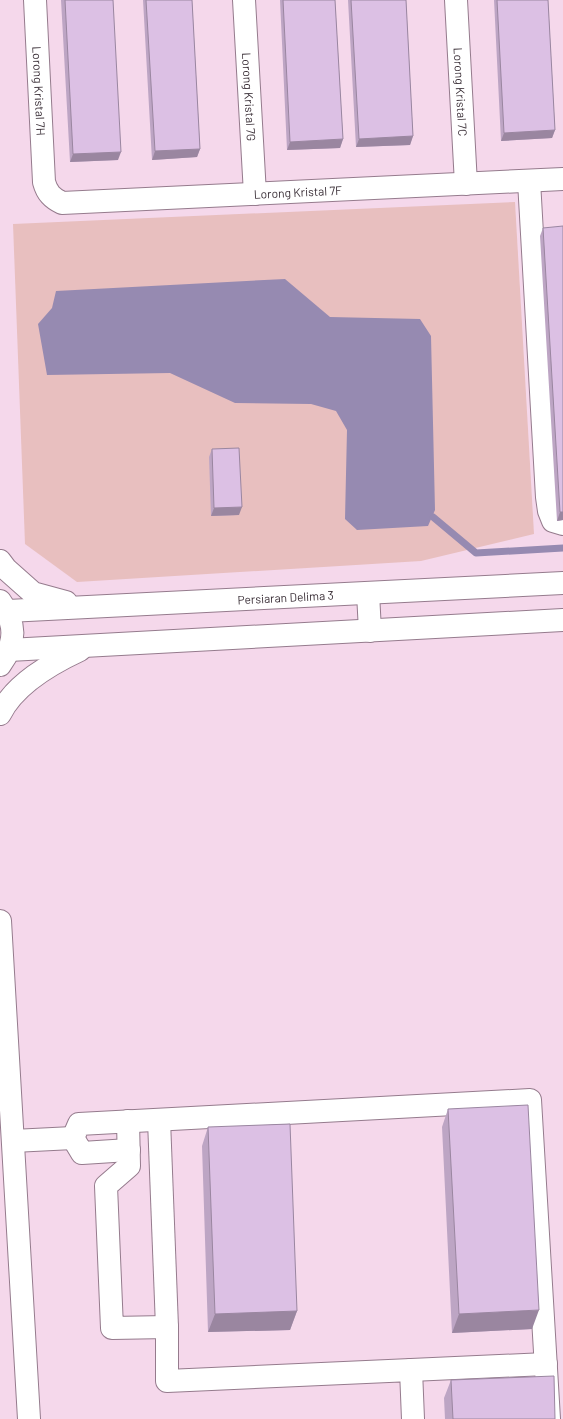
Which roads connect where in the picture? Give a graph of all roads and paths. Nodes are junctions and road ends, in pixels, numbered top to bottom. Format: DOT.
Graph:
graph roads {
  1 [pos="35,0"];
  2 [pos="244,0"];
  3 [pos="456,0"];
  4 [pos="563,179"];
  5 [pos="529,181"];
  6 [pos="44,182"];
  7 [pos="466,184"];
  8 [pos="255,194"];
  9 [pos="563,524"];
  10 [pos="0,561"];
  11 [pos="563,583"];
  12 [pos="368,593"];
  13 [pos="4,606"];
  14 [pos="86,607"];
  15 [pos="563,620"];
  16 [pos="370,631"];
  17 [pos="88,646"];
  18 [pos="4,658"];
  19 [pos="0,714"];
  20 [pos="0,921"];
  21 [pos="159,1120"];
  22 [pos="128,1122"];
  23 [pos="72,1138"];
  24 [pos="13,1141"];
  25 [pos="129,1150"];
  26 [pos="167,1326"];
  27 [pos="546,1364"];
  28 [pos="411,1370"];
  29 [pos="29,1419"];
  30 [pos="413,1419"];
  31 [pos="549,1419"];
  1 -- 6 [label="street, Lorong Kristal 7H"];
  2 -- 8 [label="street, Lorong Kristal 7G"];
  3 -- 7 [label="street, Lorong Kristal 7C"];
  4 -- 5 [label="street, Lorong Kristal 7F"];
  5 -- 7 [label="street, Lorong Kristal 7F"];
  5 -- 9 [label="street"];
  6 -- 8 [label="street, Lorong Kristal 7F"];
  7 -- 8 [label="street, Lorong Kristal 7F"];
  10 -- 14 [label="street"];
  11 -- 12 [label="street, Persiaran Delima 3"];
  12 -- 14 [label="street, Persiaran Delima 3"];
  12 -- 16 [label="street"];
  13 -- 14 [label="street, Persiaran Delima 3"];
  13 -- 18 [label="street"];
  15 -- 16 [label="street"];
  16 -- 17 [label="street"];
  17 -- 18 [label="street"];
  17 -- 19 [label="street"];
  20 -- 24 [label="street"];
  21 -- 22 [label="street"];
  21 -- 26 [label="street"];
  21 -- 27 [label="street"];
  22 -- 23 [label="street"];
  22 -- 25 [label="street"];
  23 -- 24 [label="street"];
  23 -- 25 [label="street"];
  24 -- 29 [label="street"];
  25 -- 26 [label="street"];
  26 -- 28 [label="street"];
  27 -- 28 [label="street"];
  27 -- 31 [label="street"];
  28 -- 30 [label="street"];
}
